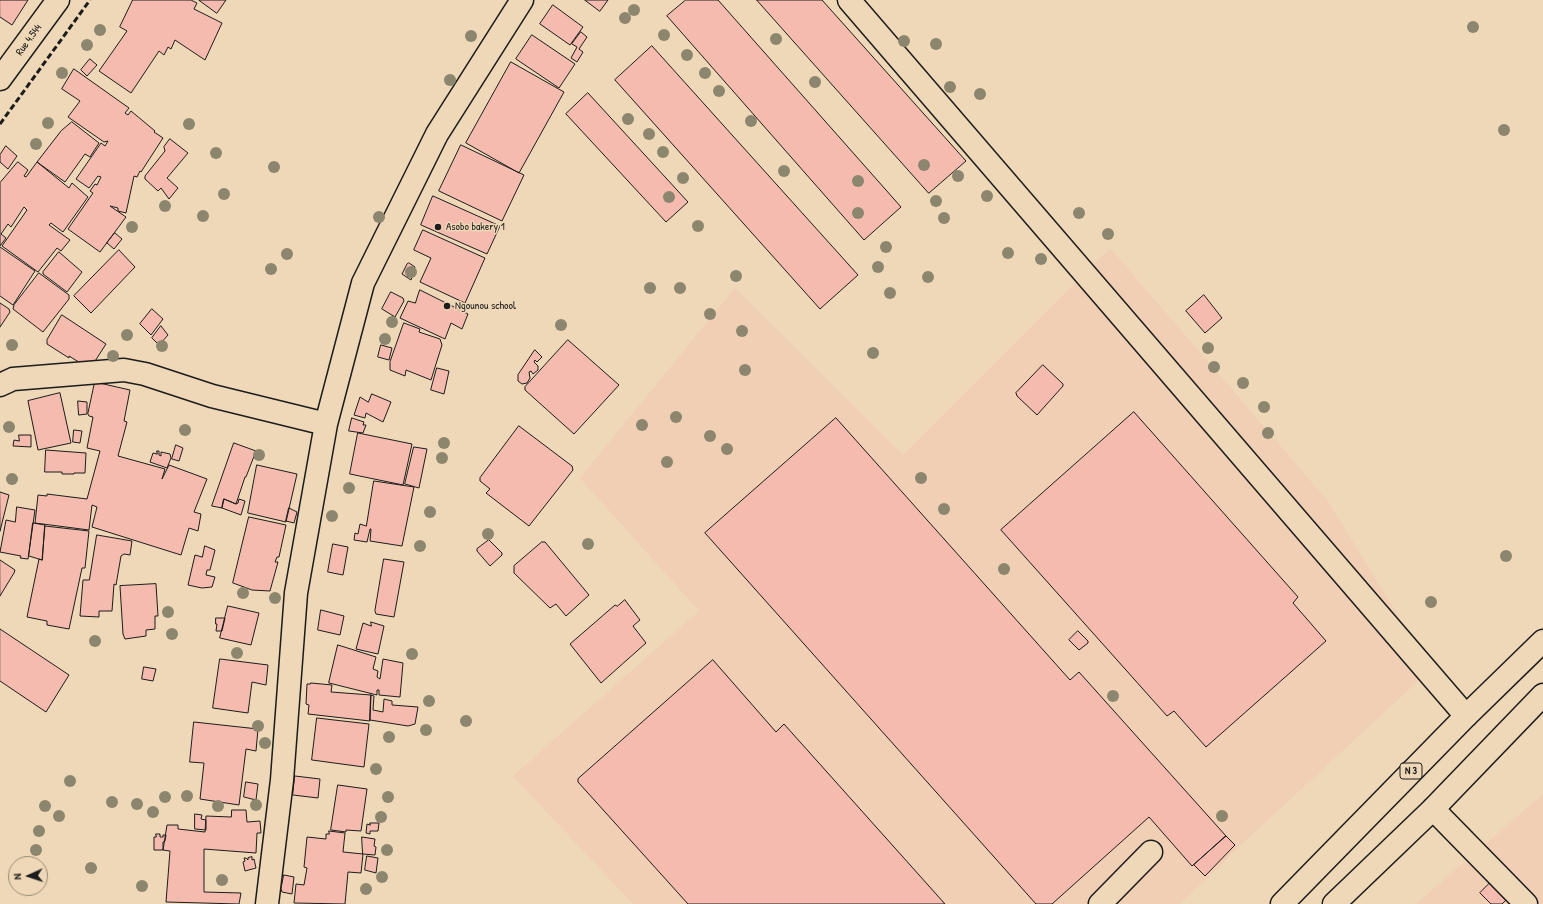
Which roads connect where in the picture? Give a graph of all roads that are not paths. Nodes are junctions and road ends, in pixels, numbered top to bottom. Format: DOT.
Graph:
graph roads {
  1 [pos="58,0"];
  2 [pos="522,0"];
  3 [pos="849,0"];
  4 [pos="0,79"];
  5 [pos="0,385"];
  6 [pos="326,424"];
  7 [pos="1543,641"];
  8 [pos="1543,695"];
  9 [pos="1466,716"];
  10 [pos="1432,809"];
  11 [pos="1151,852"];
  12 [pos="267,904"];
  13 [pos="1100,904"];
  14 [pos="1282,904"];
  15 [pos="1334,904"];
  16 [pos="1526,904"];
  1 -- 4 [label="main road, Rue 4.544"];
  2 -- 6 [label="main road"];
  3 -- 9 [label="main road"];
  5 -- 6 [label="main road"];
  6 -- 12 [label="main road"];
  7 -- 9 [label="main road, N 3"];
  8 -- 10 [label="main road"];
  9 -- 14 [label="main road, N 3"];
  10 -- 15 [label="main road"];
  10 -- 16 [label="main road"];
  11 -- 13 [label="main road"];
}
